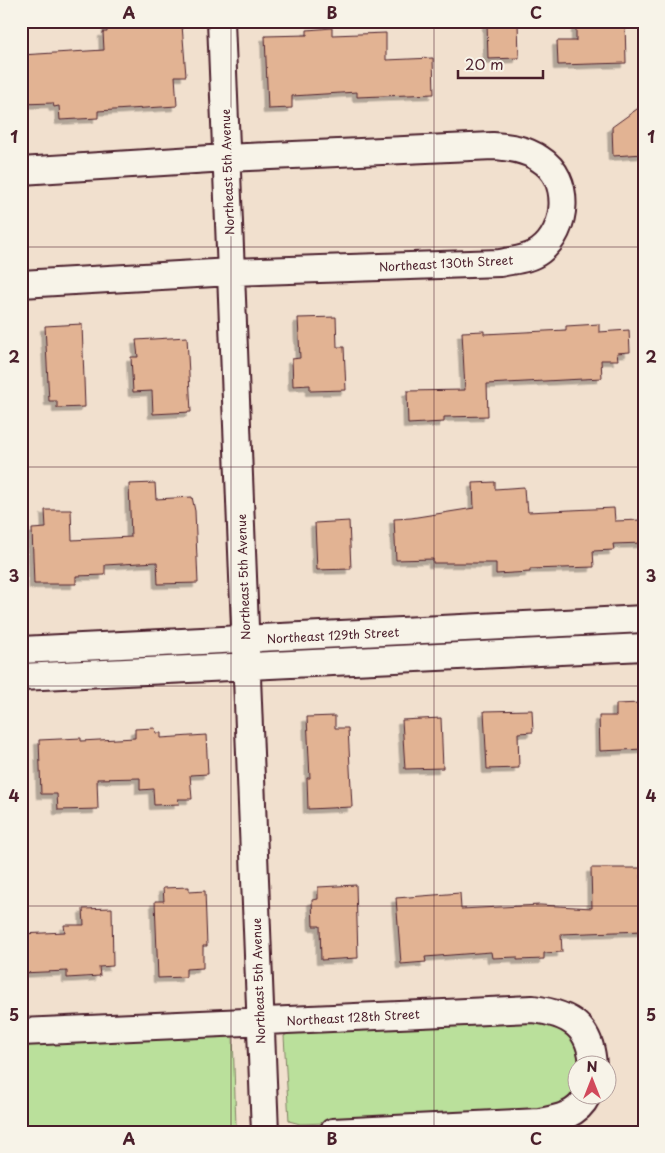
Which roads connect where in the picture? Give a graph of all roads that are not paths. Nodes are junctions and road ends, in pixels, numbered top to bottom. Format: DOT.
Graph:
graph roads {
  1 [pos="221,21"];
  2 [pos="226,158"];
  3 [pos="21,171"];
  4 [pos="231,272"];
  5 [pos="21,284"];
  6 [pos="644,619"];
  7 [pos="245,639"];
  8 [pos="644,646"];
  9 [pos="21,650"];
  10 [pos="246,666"];
  11 [pos="21,677"];
  12 [pos="260,1022"];
  13 [pos="21,1032"];
  14 [pos="592,1056"];
  15 [pos="579,1106"];
  16 [pos="265,1132"];
  17 [pos="333,1132"];
  1 -- 2 [label="street, Northeast 5th Avenue"];
  2 -- 3 [label="street, Northeast 130th Street"];
  2 -- 4 [label="street, Northeast 5th Avenue"];
  2 -- 4 [label="street, Northeast 130th Street"];
  4 -- 5 [label="street, Northeast 130th Street"];
  4 -- 7 [label="street, Northeast 5th Avenue"];
  6 -- 7 [label="street, Northeast 129th Street"];
  7 -- 9 [label="street, Northeast 129th Street"];
  7 -- 10 [label="street, Northeast 5th Avenue"];
  8 -- 10 [label="street"];
  10 -- 11 [label="street"];
  10 -- 12 [label="street, Northeast 5th Avenue"];
  12 -- 13 [label="street, Northeast 128th Street"];
  12 -- 14 [label="street, Northeast 128th Street"];
  12 -- 16 [label="street, Northeast 5th Avenue"];
  15 -- 17 [label="street"];
}
